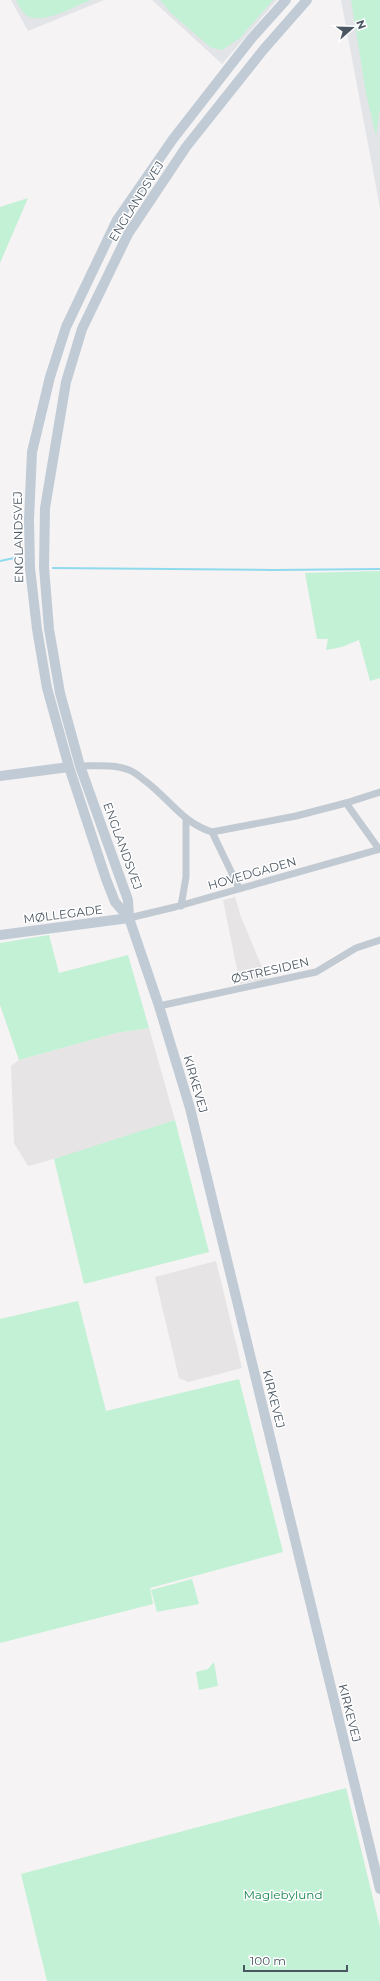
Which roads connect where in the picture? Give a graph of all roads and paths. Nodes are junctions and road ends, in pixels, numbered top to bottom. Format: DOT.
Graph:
graph roads {
  1 [pos="286,0"];
  2 [pos="307,0"];
  3 [pos="80,766"];
  4 [pos="69,767"];
  5 [pos="0,776"];
  6 [pos="380,792"];
  7 [pos="346,803"];
  8 [pos="186,820"];
  9 [pos="212,832"];
  10 [pos="380,849"];
  11 [pos="239,888"];
  12 [pos="181,906"];
  13 [pos="129,918"];
  14 [pos="0,935"];
  15 [pos="380,940"];
  16 [pos="159,1006"];
  17 [pos="380,1890"];
  1 -- 4 [label="main road, ENGLANDSVEJ"];
  2 -- 3 [label="main road, ENGLANDSVEJ"];
  3 -- 8 [label="street"];
  3 -- 13 [label="main road, ENGLANDSVEJ"];
  4 -- 5 [label="main road"];
  4 -- 13 [label="main road, ENGLANDSVEJ"];
  6 -- 7 [label="street"];
  7 -- 9 [label="street"];
  7 -- 10 [label="street"];
  8 -- 9 [label="street"];
  8 -- 12 [label="street"];
  9 -- 11 [label="street"];
  10 -- 11 [label="street, HOVEDGADEN"];
  11 -- 12 [label="street, HOVEDGADEN"];
  12 -- 13 [label="street, HOVEDGADEN"];
  13 -- 14 [label="main road, MØLLEGADE"];
  13 -- 16 [label="main road, KIRKEVEJ"];
  15 -- 16 [label="street, ØSTRESIDEN"];
  16 -- 17 [label="main road, KIRKEVEJ"];
}
